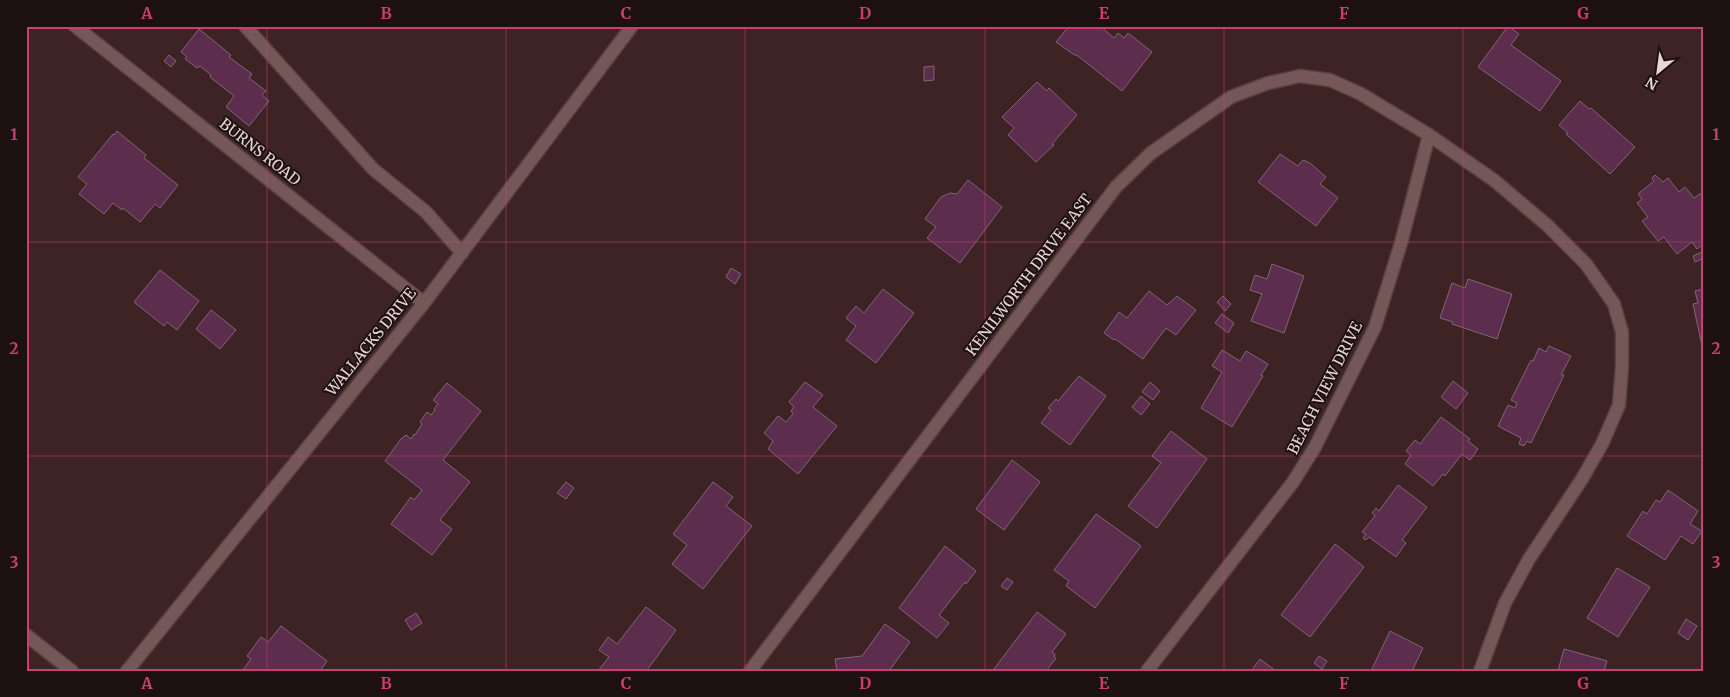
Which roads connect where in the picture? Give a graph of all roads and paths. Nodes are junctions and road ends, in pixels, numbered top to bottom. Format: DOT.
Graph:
graph roads {
  1 [pos="75,26"];
  2 [pos="245,26"];
  3 [pos="632,26"];
  4 [pos="1429,134"];
  5 [pos="462,253"];
  6 [pos="424,303"];
  7 [pos="26,635"];
  8 [pos="72,671"];
  9 [pos="127,671"];
  10 [pos="750,671"];
  11 [pos="1147,671"];
  12 [pos="1480,671"];
  1 -- 6 [label="street, BURNS ROAD"];
  2 -- 5 [label="street"];
  3 -- 5 [label="street, WALLACKS DRIVE"];
  4 -- 10 [label="street, KENILWORTH DRIVE EAST"];
  4 -- 11 [label="street, BEACH VIEW DRIVE"];
  4 -- 12 [label="street, KENILWORTH DRIVE EAST"];
  5 -- 6 [label="street, WALLACKS DRIVE"];
  6 -- 9 [label="street, WALLACKS DRIVE"];
  7 -- 8 [label="street"];
}
